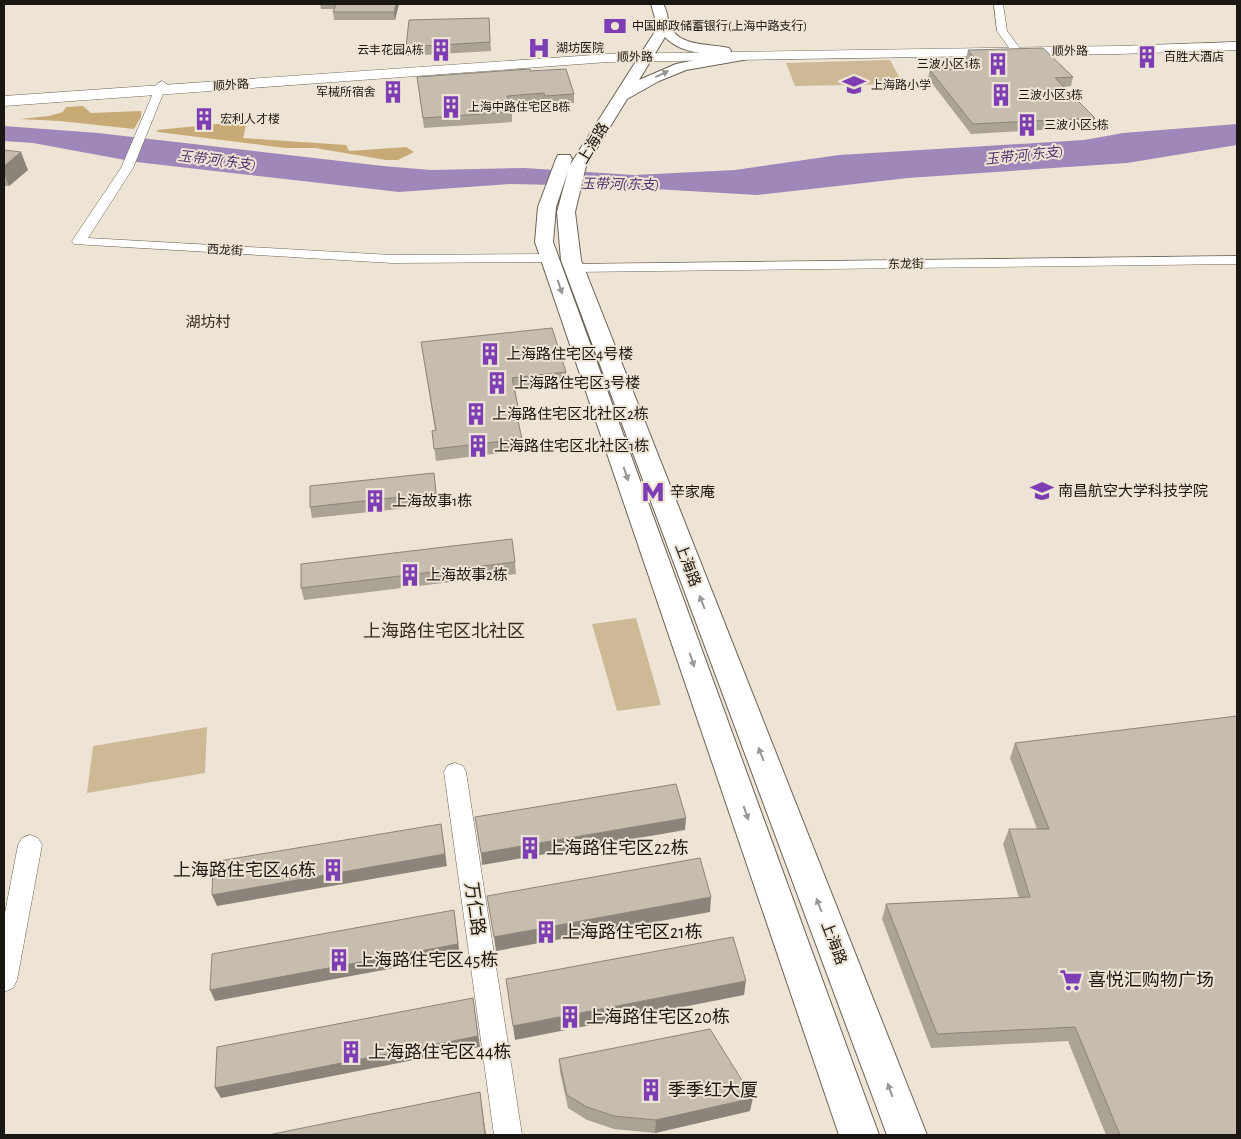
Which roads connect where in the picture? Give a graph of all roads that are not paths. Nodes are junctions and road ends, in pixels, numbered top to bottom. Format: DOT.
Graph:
graph roads {
  1 [pos="645,4"];
  2 [pos="657,4"];
  3 [pos="998,4"];
  4 [pos="663,24"];
  5 [pos="1237,41"];
  6 [pos="1237,46"];
  7 [pos="1014,47"];
  8 [pos="727,51"];
  9 [pos="639,55"];
  10 [pos="747,55"];
  11 [pos="161,87"];
  12 [pos="615,93"];
  13 [pos="4,95"];
  14 [pos="4,101"];
  15 [pos="570,147"];
  16 [pos="127,168"];
  17 [pos="556,209"];
  18 [pos="1237,260"];
  19 [pos="562,263"];
  20 [pos="455,772"];
  21 [pos="30,845"];
  22 [pos="4,980"];
  23 [pos="508,1135"];
  24 [pos="859,1135"];
  25 [pos="907,1135"];
  1 -- 9 [label="main road, 上海路"];
  2 -- 4 [label="main road"];
  3 -- 7 [label="street"];
  4 -- 8 [label="main road"];
  4 -- 9 [label="main road, 上海路"];
  5 -- 7 [label="main road, 顺外路"];
  6 -- 10 [label="main road, 顺外路"];
  7 -- 8 [label="main road, 顺外路"];
  8 -- 9 [label="main road, 顺外路"];
  9 -- 10 [label="main road, 顺外路"];
  9 -- 11 [label="main road, 顺外路"];
  9 -- 12 [label="main road, 上海路"];
  12 -- 10 [label="main road, one-way"];
  11 -- 13 [label="main road, 顺外路"];
  11 -- 14 [label="main road, 顺外路"];
  11 -- 16 [label="street, 西龙街"];
  12 -- 17 [label="main road, 上海路"];
  15 -- 17 [label="main road, 上海路"];
  16 -- 19 [label="street, 西龙街"];
  17 -- 19 [label="main road, 上海路"];
  18 -- 19 [label="street, 东龙街"];
  19 -- 24 [label="main road, 上海路, one-way"];
  25 -- 19 [label="main road, 上海路, one-way"];
  20 -- 23 [label="street, 万仁路"];
  21 -- 22 [label="street"];
}
